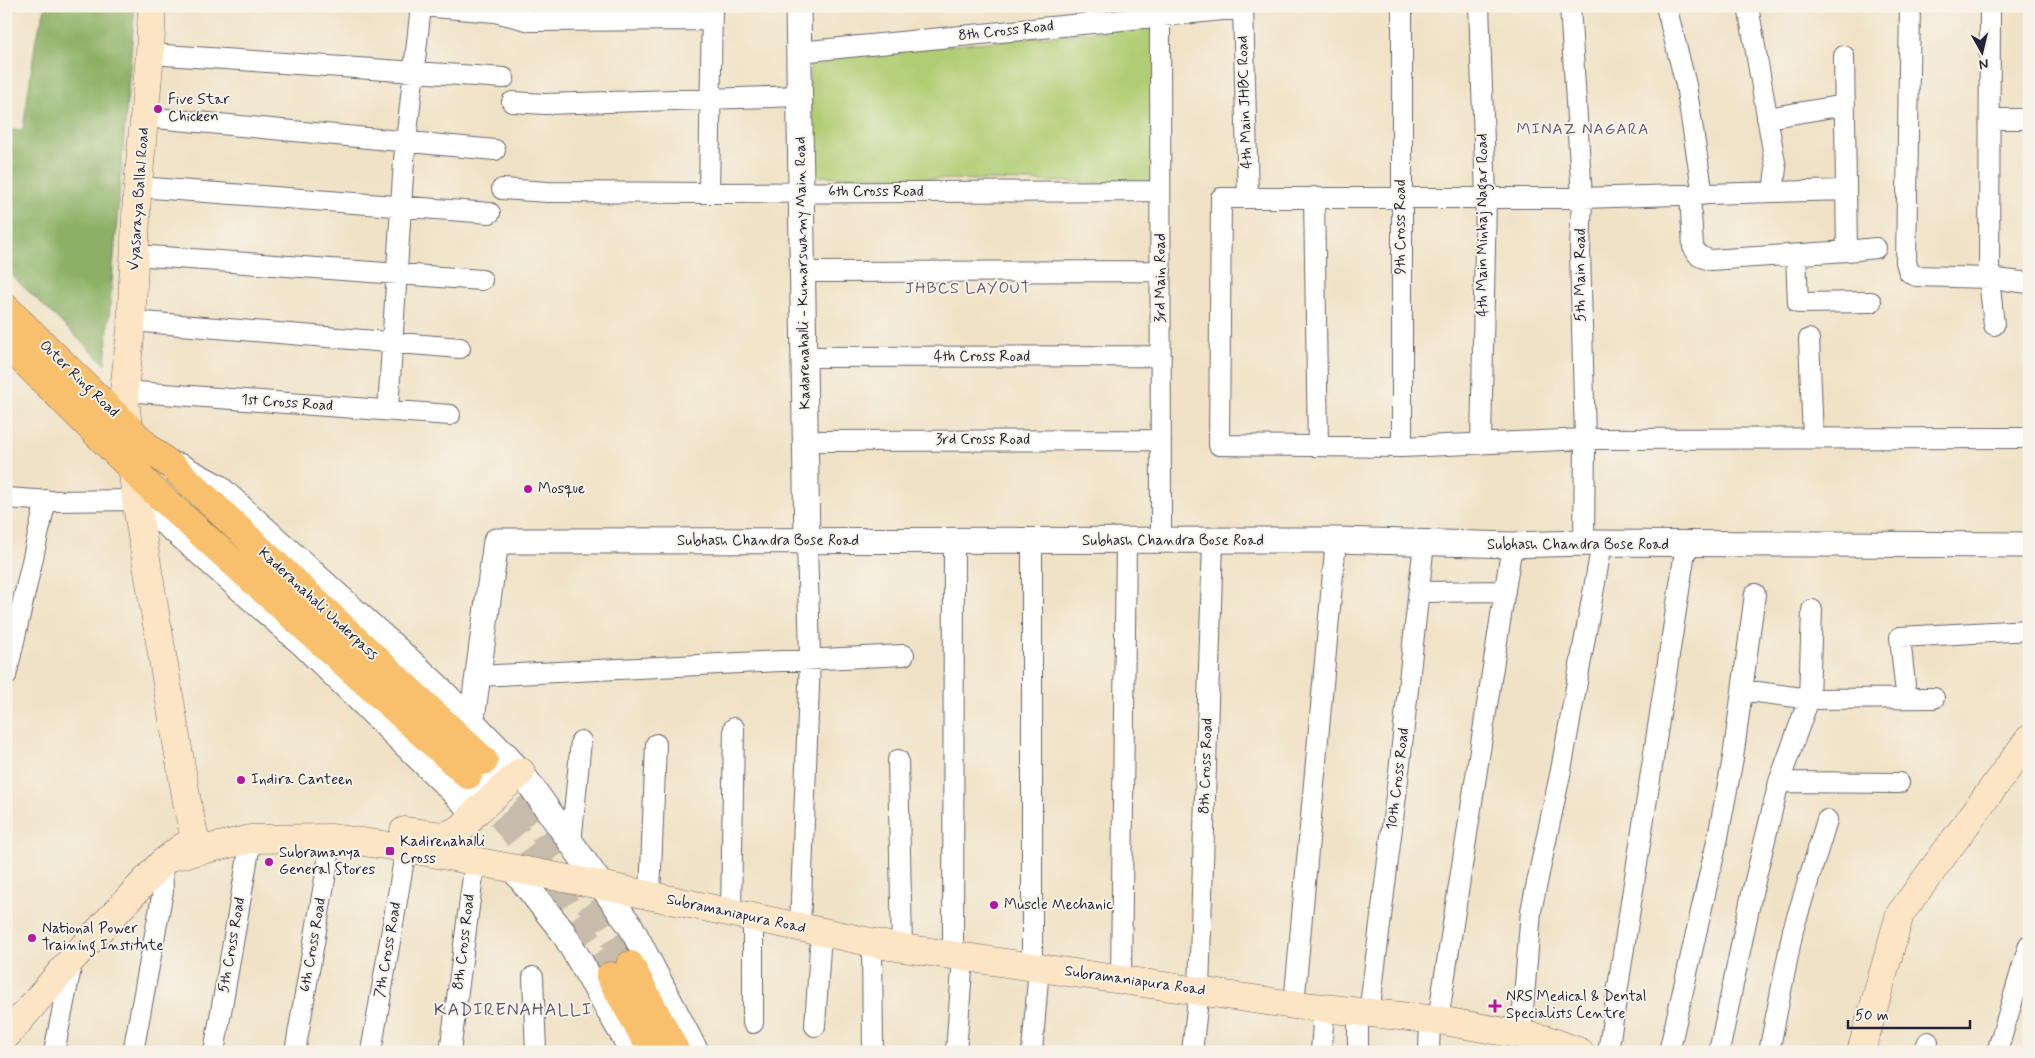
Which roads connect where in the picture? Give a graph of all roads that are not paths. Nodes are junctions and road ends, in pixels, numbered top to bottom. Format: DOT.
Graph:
graph roads {
  1 [pos="152,6"];
  2 [pos="421,6"];
  3 [pos="798,6"];
  4 [pos="1402,6"];
  5 [pos="1479,6"];
  6 [pos="1570,6"];
  7 [pos="1666,6"];
  8 [pos="1748,6"];
  9 [pos="1910,6"];
  10 [pos="1990,6"];
  11 [pos="1243,7"];
  12 [pos="461,8"];
  13 [pos="712,13"];
  14 [pos="1160,16"];
  15 [pos="799,52"];
  16 [pos="150,54"];
  17 [pos="1844,56"];
  18 [pos="414,72"];
  19 [pos="504,78"];
  20 [pos="800,96"];
  21 [pos="711,99"];
  22 [pos="512,102"];
  23 [pos="1845,105"];
  24 [pos="145,117"];
  25 [pos="1767,118"];
  26 [pos="1990,119"];
  27 [pos="2029,119"];
  28 [pos="406,142"];
  29 [pos="495,150"];
  30 [pos="138,187"];
  31 [pos="502,189"];
  32 [pos="1845,190"];
  33 [pos="1160,191"];
  34 [pos="802,192"];
  35 [pos="1773,192"];
  36 [pos="709,193"];
  37 [pos="1696,195"];
  38 [pos="1401,197"];
  39 [pos="1486,197"];
  40 [pos="1248,198"];
  41 [pos="1314,198"];
  42 [pos="1582,198"];
  43 [pos="401,206"];
  44 [pos="490,213"];
  45 [pos="1876,248"];
  46 [pos="1847,251"];
  47 [pos="1796,255"];
  48 [pos="135,256"];
  49 [pos="1161,271"];
  50 [pos="802,272"];
  51 [pos="397,274"];
  52 [pos="1990,278"];
  53 [pos="482,280"];
  54 [pos="2029,283"];
  55 [pos="1871,302"];
  56 [pos="6,308"];
  57 [pos="132,321"];
  58 [pos="1994,325"];
  59 [pos="1809,339"];
  60 [pos="393,342"];
  61 [pos="6,343"];
  62 [pos="460,348"];
  63 [pos="1161,356"];
  64 [pos="804,357"];
  65 [pos="124,391"];
  66 [pos="388,410"];
  67 [pos="450,414"];
  68 [pos="129,428"];
  69 [pos="1813,438"];
  70 [pos="2029,438"];
  71 [pos="1585,439"];
  72 [pos="1161,440"];
  73 [pos="805,441"];
  74 [pos="1481,444"];
  75 [pos="1318,446"];
  76 [pos="1402,447"];
  77 [pos="151,450"];
  78 [pos="133,471"];
  79 [pos="6,498"];
  80 [pos="46,500"];
  81 [pos="136,500"];
  82 [pos="807,540"];
  83 [pos="1336,540"];
  84 [pos="954,541"];
  85 [pos="1032,541"];
  86 [pos="1126,541"];
  87 [pos="1161,541"];
  88 [pos="1213,541"];
  89 [pos="1424,543"];
  90 [pos="1593,544"];
  91 [pos="1512,545"];
  92 [pos="2029,545"];
  93 [pos="1686,546"];
  94 [pos="1505,591"];
  95 [pos="1419,592"];
  96 [pos="1755,594"];
  97 [pos="1812,610"];
  98 [pos="2029,630"];
  99 [pos="904,655"];
  100 [pos="810,659"];
  101 [pos="6,676"];
  102 [pos="478,676"];
  103 [pos="1905,684"];
  104 [pos="1743,690"];
  105 [pos="1809,698"];
  106 [pos="1934,698"];
  107 [pos="472,719"];
  108 [pos="734,728"];
  109 [pos="2029,739"];
  110 [pos="581,741"];
  111 [pos="656,744"];
  112 [pos="898,760"];
  113 [pos="486,779"];
  114 [pos="1780,782"];
  115 [pos="1899,783"];
  116 [pos="1827,820"];
  117 [pos="332,838"];
  118 [pos="251,839"];
  119 [pos="571,843"];
  120 [pos="196,844"];
  121 [pos="406,848"];
  122 [pos="166,860"];
  123 [pos="475,862"];
  124 [pos="513,869"];
  125 [pos="600,886"];
  126 [pos="650,895"];
  127 [pos="742,915"];
  128 [pos="810,930"];
  129 [pos="872,942"];
  130 [pos="2029,945"];
  131 [pos="902,948"];
  132 [pos="958,956"];
  133 [pos="73,958"];
  134 [pos="1036,967"];
  135 [pos="533,977"];
  136 [pos="1121,979"];
  137 [pos="1199,991"];
  138 [pos="1294,1005"];
  139 [pos="1324,1009"];
  140 [pos="1364,1014"];
  141 [pos="1434,1020"];
  142 [pos="753,1023"];
  143 [pos="815,1026"];
  144 [pos="6,1036"];
  145 [pos="1536,1042"];
  146 [pos="1575,1051"];
  147 [pos="54,1052"];
  148 [pos="133,1052"];
  149 [pos="214,1052"];
  150 [pos="295,1052"];
  151 [pos="371,1052"];
  152 [pos="450,1052"];
  153 [pos="536,1052"];
  154 [pos="633,1052"];
  155 [pos="653,1052"];
  156 [pos="676,1052"];
  157 [pos="696,1052"];
  158 [pos="874,1052"];
  159 [pos="956,1052"];
  160 [pos="1032,1052"];
  161 [pos="1192,1052"];
  162 [pos="1321,1052"];
  163 [pos="1358,1052"];
  164 [pos="1429,1052"];
  165 [pos="1608,1052"];
  166 [pos="1669,1052"];
  167 [pos="1718,1052"];
  168 [pos="1769,1052"];
  169 [pos="1861,1052"];
  170 [pos="1997,1052"];
  1 -- 16 [label="main road, Vyasaraya Ballal Road"];
  2 -- 12 [label="street"];
  2 -- 18 [label="street"];
  3 -- 15 [label="street, Kadarenahalli - Kumarswamy Main Road"];
  4 -- 38 [label="street, 9th Cross Road"];
  5 -- 39 [label="street, 4th Main Minhaj Nagar Road"];
  6 -- 42 [label="street, 5th Main Road"];
  7 -- 37 [label="street"];
  8 -- 25 [label="street"];
  9 -- 52 [label="street"];
  10 -- 26 [label="street"];
  11 -- 14 [label="street, 8th Cross Road"];
  11 -- 40 [label="street, 4th Main JHBC Road"];
  12 -- 13 [label="street"];
  13 -- 21 [label="street"];
  14 -- 15 [label="street, 8th Cross Road"];
  14 -- 33 [label="street, 3rd Main Road"];
  15 -- 20 [label="street, Kadarenahalli - Kumarswamy Main Road"];
  16 -- 18 [label="street"];
  16 -- 24 [label="main road, Vyasaraya Ballal Road"];
  17 -- 23 [label="street"];
  18 -- 19 [label="street"];
  18 -- 28 [label="street"];
  20 -- 21 [label="street"];
  20 -- 34 [label="street, Kadarenahalli - Kumarswamy Main Road"];
  21 -- 22 [label="street"];
  21 -- 36 [label="street"];
  23 -- 25 [label="street"];
  23 -- 32 [label="street"];
  24 -- 28 [label="street"];
  24 -- 30 [label="main road, Vyasaraya Ballal Road"];
  25 -- 35 [label="street"];
  26 -- 27 [label="street"];
  26 -- 52 [label="street"];
  28 -- 29 [label="street"];
  28 -- 43 [label="street"];
  30 -- 43 [label="street"];
  30 -- 48 [label="main road, Vyasaraya Ballal Road"];
  31 -- 36 [label="street, 6th Cross Road"];
  32 -- 35 [label="street"];
  32 -- 46 [label="street"];
  33 -- 34 [label="street, 6th Cross Road"];
  33 -- 49 [label="street, 3rd Main Road"];
  34 -- 36 [label="street, 6th Cross Road"];
  34 -- 50 [label="street, Kadarenahalli - Kumarswamy Main Road"];
  35 -- 37 [label="street"];
  37 -- 42 [label="street"];
  37 -- 47 [label="street"];
  38 -- 39 [label="street"];
  38 -- 41 [label="street"];
  38 -- 76 [label="street, 9th Cross Road"];
  39 -- 42 [label="street"];
  39 -- 74 [label="street, 4th Main Minhaj Nagar Road"];
  40 -- 41 [label="street"];
  40 -- 75 [label="street"];
  41 -- 75 [label="street"];
  42 -- 71 [label="street, 5th Main Road"];
  43 -- 44 [label="street"];
  43 -- 51 [label="street"];
  45 -- 46 [label="street"];
  46 -- 47 [label="street"];
  47 -- 55 [label="street"];
  48 -- 51 [label="street"];
  48 -- 57 [label="main road, Vyasaraya Ballal Road"];
  49 -- 50 [label="street"];
  49 -- 63 [label="street, 3rd Main Road"];
  50 -- 64 [label="street, Kadarenahalli - Kumarswamy Main Road"];
  51 -- 53 [label="street"];
  51 -- 60 [label="street"];
  52 -- 54 [label="street"];
  52 -- 58 [label="street"];
  56 -- 68 [label="highway, Outer Ring Road"];
  57 -- 60 [label="street"];
  57 -- 65 [label="main road, Vyasaraya Ballal Road"];
  59 -- 69 [label="street"];
  60 -- 62 [label="street"];
  60 -- 66 [label="street"];
  61 -- 78 [label="highway, Outer Ring Road"];
  63 -- 64 [label="street, 4th Cross Road"];
  63 -- 72 [label="street, 3rd Main Road"];
  64 -- 73 [label="street, Kadarenahalli - Kumarswamy Main Road"];
  65 -- 66 [label="street, 1st Cross Road"];
  65 -- 68 [label="main road, Vyasaraya Ballal Road"];
  66 -- 67 [label="street, 1st Cross Road"];
  68 -- 77 [label="highway, Outer Ring Road"];
  68 -- 78 [label="main road, Vyasaraya Ballal Road"];
  69 -- 70 [label="street"];
  69 -- 71 [label="street"];
  71 -- 74 [label="street"];
  71 -- 90 [label="street, 5th Main Road"];
  72 -- 73 [label="street, 3rd Cross Road"];
  72 -- 87 [label="street, 3rd Main Road"];
  73 -- 82 [label="street, Kadarenahalli - Kumarswamy Main Road"];
  74 -- 76 [label="street"];
  75 -- 76 [label="street"];
  77 -- 107 [label="street"];
  77 -- 113 [label="highway, Kaderanahali Underpass"];
  78 -- 81 [label="main road, Vyasaraya Ballal Road"];
  78 -- 113 [label="highway, Kaderanahali Underpass"];
  79 -- 80 [label="street"];
  80 -- 81 [label="street"];
  80 -- 101 [label="street"];
  81 -- 113 [label="street"];
  81 -- 120 [label="main road, Vyasaraya Ballal Road"];
  82 -- 84 [label="street, Subhash Chandra Bose Road"];
  82 -- 100 [label="street"];
  82 -- 102 [label="street, Subhash Chandra Bose Road"];
  83 -- 88 [label="street, Subhash Chandra Bose Road"];
  83 -- 89 [label="street, Subhash Chandra Bose Road"];
  83 -- 138 [label="street"];
  84 -- 85 [label="street, Subhash Chandra Bose Road"];
  84 -- 132 [label="street"];
  85 -- 86 [label="street, Subhash Chandra Bose Road"];
  85 -- 134 [label="street"];
  86 -- 87 [label="street, Subhash Chandra Bose Road"];
  86 -- 136 [label="street"];
  87 -- 88 [label="street, Subhash Chandra Bose Road"];
  88 -- 137 [label="street, 8th Cross Road"];
  89 -- 91 [label="street, Subhash Chandra Bose Road"];
  89 -- 95 [label="street, 10th Cross Road"];
  90 -- 91 [label="street, Subhash Chandra Bose Road"];
  90 -- 93 [label="street, Subhash Chandra Bose Road"];
  90 -- 145 [label="street, 5th Main Road"];
  91 -- 94 [label="street"];
  92 -- 93 [label="street, Subhash Chandra Bose Road"];
  93 -- 165 [label="street"];
  94 -- 95 [label="street"];
  94 -- 141 [label="street"];
  95 -- 140 [label="street, 10th Cross Road"];
  96 -- 104 [label="street"];
  97 -- 105 [label="street"];
  98 -- 103 [label="street"];
  99 -- 100 [label="street"];
  100 -- 102 [label="street"];
  100 -- 128 [label="street"];
  102 -- 107 [label="street, Subhash Chandra Bose Road"];
  104 -- 105 [label="street"];
  104 -- 166 [label="street"];
  105 -- 106 [label="street"];
  105 -- 114 [label="street"];
  107 -- 113 [label="street"];
  108 -- 127 [label="street"];
  109 -- 169 [label="main road"];
  110 -- 119 [label="street"];
  111 -- 126 [label="street"];
  112 -- 131 [label="street"];
  113 -- 119 [label="street"];
  113 -- 120 [label="main road"];
  114 -- 115 [label="street"];
  114 -- 167 [label="street"];
  116 -- 168 [label="street"];
  117 -- 118 [label="main road, Subramaniapura Road"];
  117 -- 121 [label="main road, Subramaniapura Road"];
  117 -- 150 [label="street, 6th Cross Road"];
  118 -- 120 [label="main road, Subramaniapura Road"];
  118 -- 149 [label="street, 5th Cross Road"];
  119 -- 125 [label="street"];
  120 -- 122 [label="main road"];
  121 -- 123 [label="main road, Subramaniapura Road"];
  121 -- 151 [label="street, 7th Cross Road"];
  122 -- 133 [label="main road"];
  122 -- 148 [label="street"];
  123 -- 124 [label="main road, Subramaniapura Road"];
  123 -- 152 [label="street, 8th Cross Road"];
  124 -- 125 [label="main road, Subramaniapura Road"];
  124 -- 154 [label="street"];
  125 -- 126 [label="main road, Subramaniapura Road"];
  125 -- 157 [label="street"];
  126 -- 127 [label="main road, Subramaniapura Road"];
  127 -- 128 [label="main road, Subramaniapura Road"];
  127 -- 142 [label="street"];
  128 -- 129 [label="main road, Subramaniapura Road"];
  128 -- 143 [label="street"];
  129 -- 131 [label="main road, Subramaniapura Road"];
  129 -- 158 [label="street"];
  130 -- 170 [label="street"];
  131 -- 132 [label="main road, Subramaniapura Road"];
  132 -- 134 [label="main road, Subramaniapura Road"];
  132 -- 159 [label="street"];
  133 -- 144 [label="main road"];
  133 -- 147 [label="street"];
  134 -- 136 [label="main road, Subramaniapura Road"];
  134 -- 160 [label="street"];
  135 -- 153 [label="street"];
  136 -- 137 [label="main road, Subramaniapura Road"];
  137 -- 138 [label="main road, Subramaniapura Road"];
  137 -- 161 [label="street"];
  138 -- 139 [label="main road, Subramaniapura Road"];
  139 -- 140 [label="main road, Subramaniapura Road"];
  139 -- 162 [label="street"];
  140 -- 141 [label="main road, Subramaniapura Road"];
  140 -- 163 [label="street, 10th Cross Road"];
  141 -- 145 [label="main road, Subramaniapura Road"];
  141 -- 164 [label="street"];
  145 -- 146 [label="main road, Subramaniapura Road"];
  155 -- 156 [label="highway"];
}
